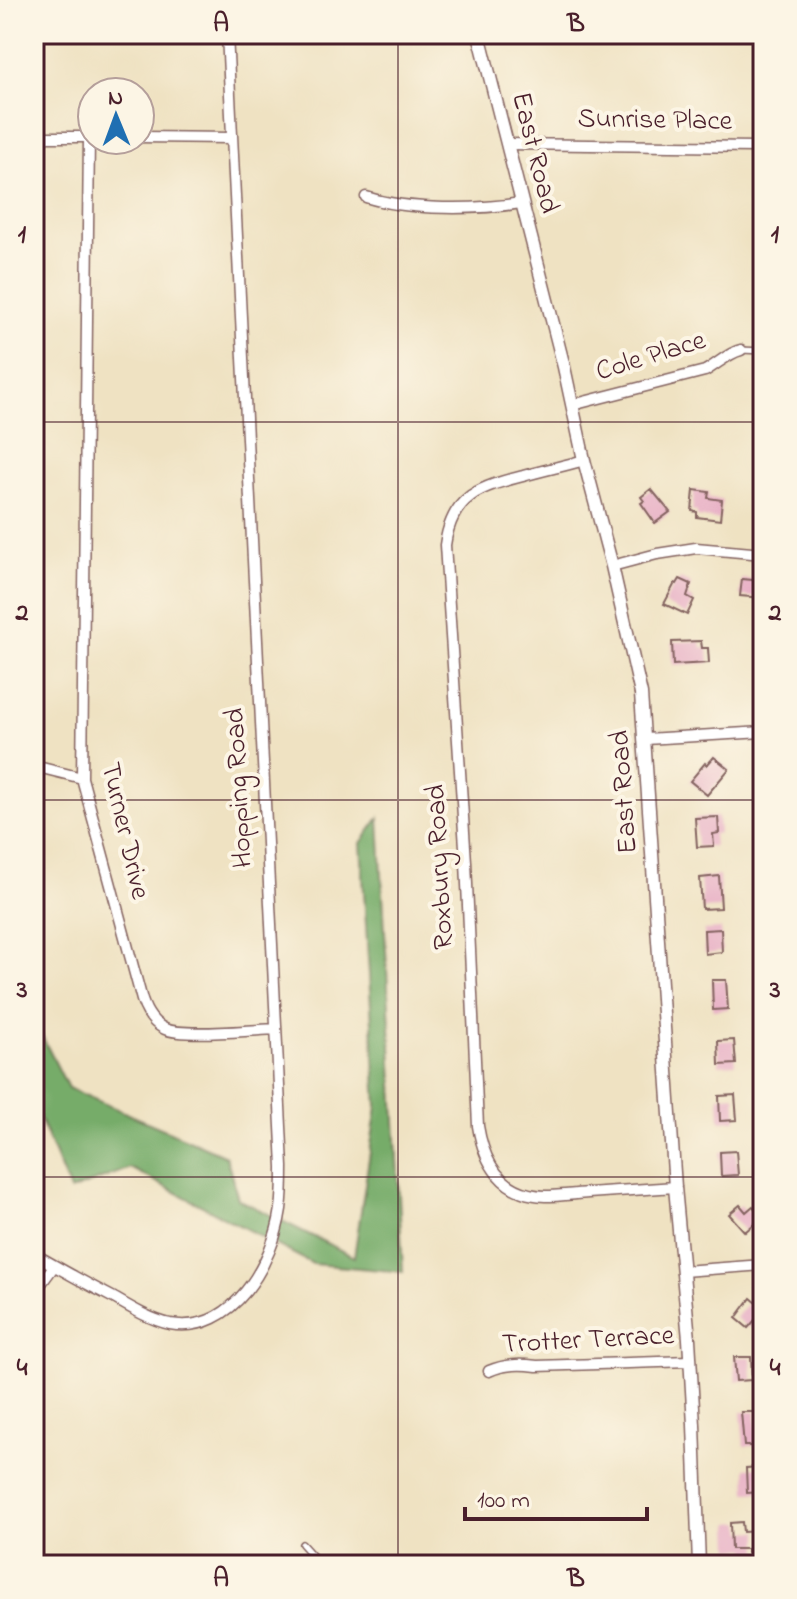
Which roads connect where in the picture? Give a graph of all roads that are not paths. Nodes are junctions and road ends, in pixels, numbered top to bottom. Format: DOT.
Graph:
graph roads {
  1 [pos="227,34"];
  2 [pos="479,34"];
  3 [pos="34,137"];
  4 [pos="76,137"];
  5 [pos="156,137"];
  6 [pos="231,138"];
  7 [pos="507,144"];
  8 [pos="755,147"];
  9 [pos="91,156"];
  10 [pos="366,197"];
  11 [pos="521,203"];
  12 [pos="741,350"];
  13 [pos="763,351"];
  14 [pos="572,405"];
  15 [pos="584,460"];
  16 [pos="763,554"];
  17 [pos="612,566"];
  18 [pos="763,732"];
  19 [pos="646,739"];
  20 [pos="34,766"];
  21 [pos="82,778"];
  22 [pos="275,1029"];
  23 [pos="675,1187"];
  24 [pos="34,1254"];
  25 [pos="763,1265"];
  26 [pos="54,1266"];
  27 [pos="683,1271"];
  28 [pos="34,1293"];
  29 [pos="690,1361"];
  30 [pos="489,1371"];
  31 [pos="302,1544"];
  32 [pos="34,1559"];
  33 [pos="42,1565"];
  34 [pos="321,1565"];
  35 [pos="699,1565"];
  1 -- 6 [label="street, Hopping Road"];
  2 -- 7 [label="street, East Road"];
  3 -- 4 [label="street"];
  5 -- 6 [label="street"];
  6 -- 22 [label="street, Hopping Road"];
  7 -- 8 [label="street, Sunrise Place"];
  7 -- 11 [label="street, East Road"];
  9 -- 21 [label="street, Turner Drive"];
  10 -- 11 [label="street"];
  11 -- 14 [label="street, East Road"];
  12 -- 13 [label="lane"];
  12 -- 14 [label="street, Cole Place"];
  14 -- 15 [label="street, East Road"];
  15 -- 17 [label="street, East Road"];
  15 -- 23 [label="street, Roxbury Road"];
  16 -- 17 [label="street"];
  17 -- 19 [label="street, East Road"];
  18 -- 19 [label="street"];
  19 -- 23 [label="street, East Road"];
  20 -- 21 [label="street"];
  21 -- 22 [label="street, Turner Drive"];
  22 -- 26 [label="street, Hopping Road"];
  23 -- 27 [label="street, East Road"];
  24 -- 26 [label="street, Hopping Road"];
  25 -- 27 [label="street"];
  26 -- 28 [label="street"];
  27 -- 29 [label="street, East Road"];
  29 -- 30 [label="street, Trotter Terrace"];
  29 -- 35 [label="street, East Road"];
  31 -- 34 [label="lane"];
  32 -- 33 [label="street"];
}
